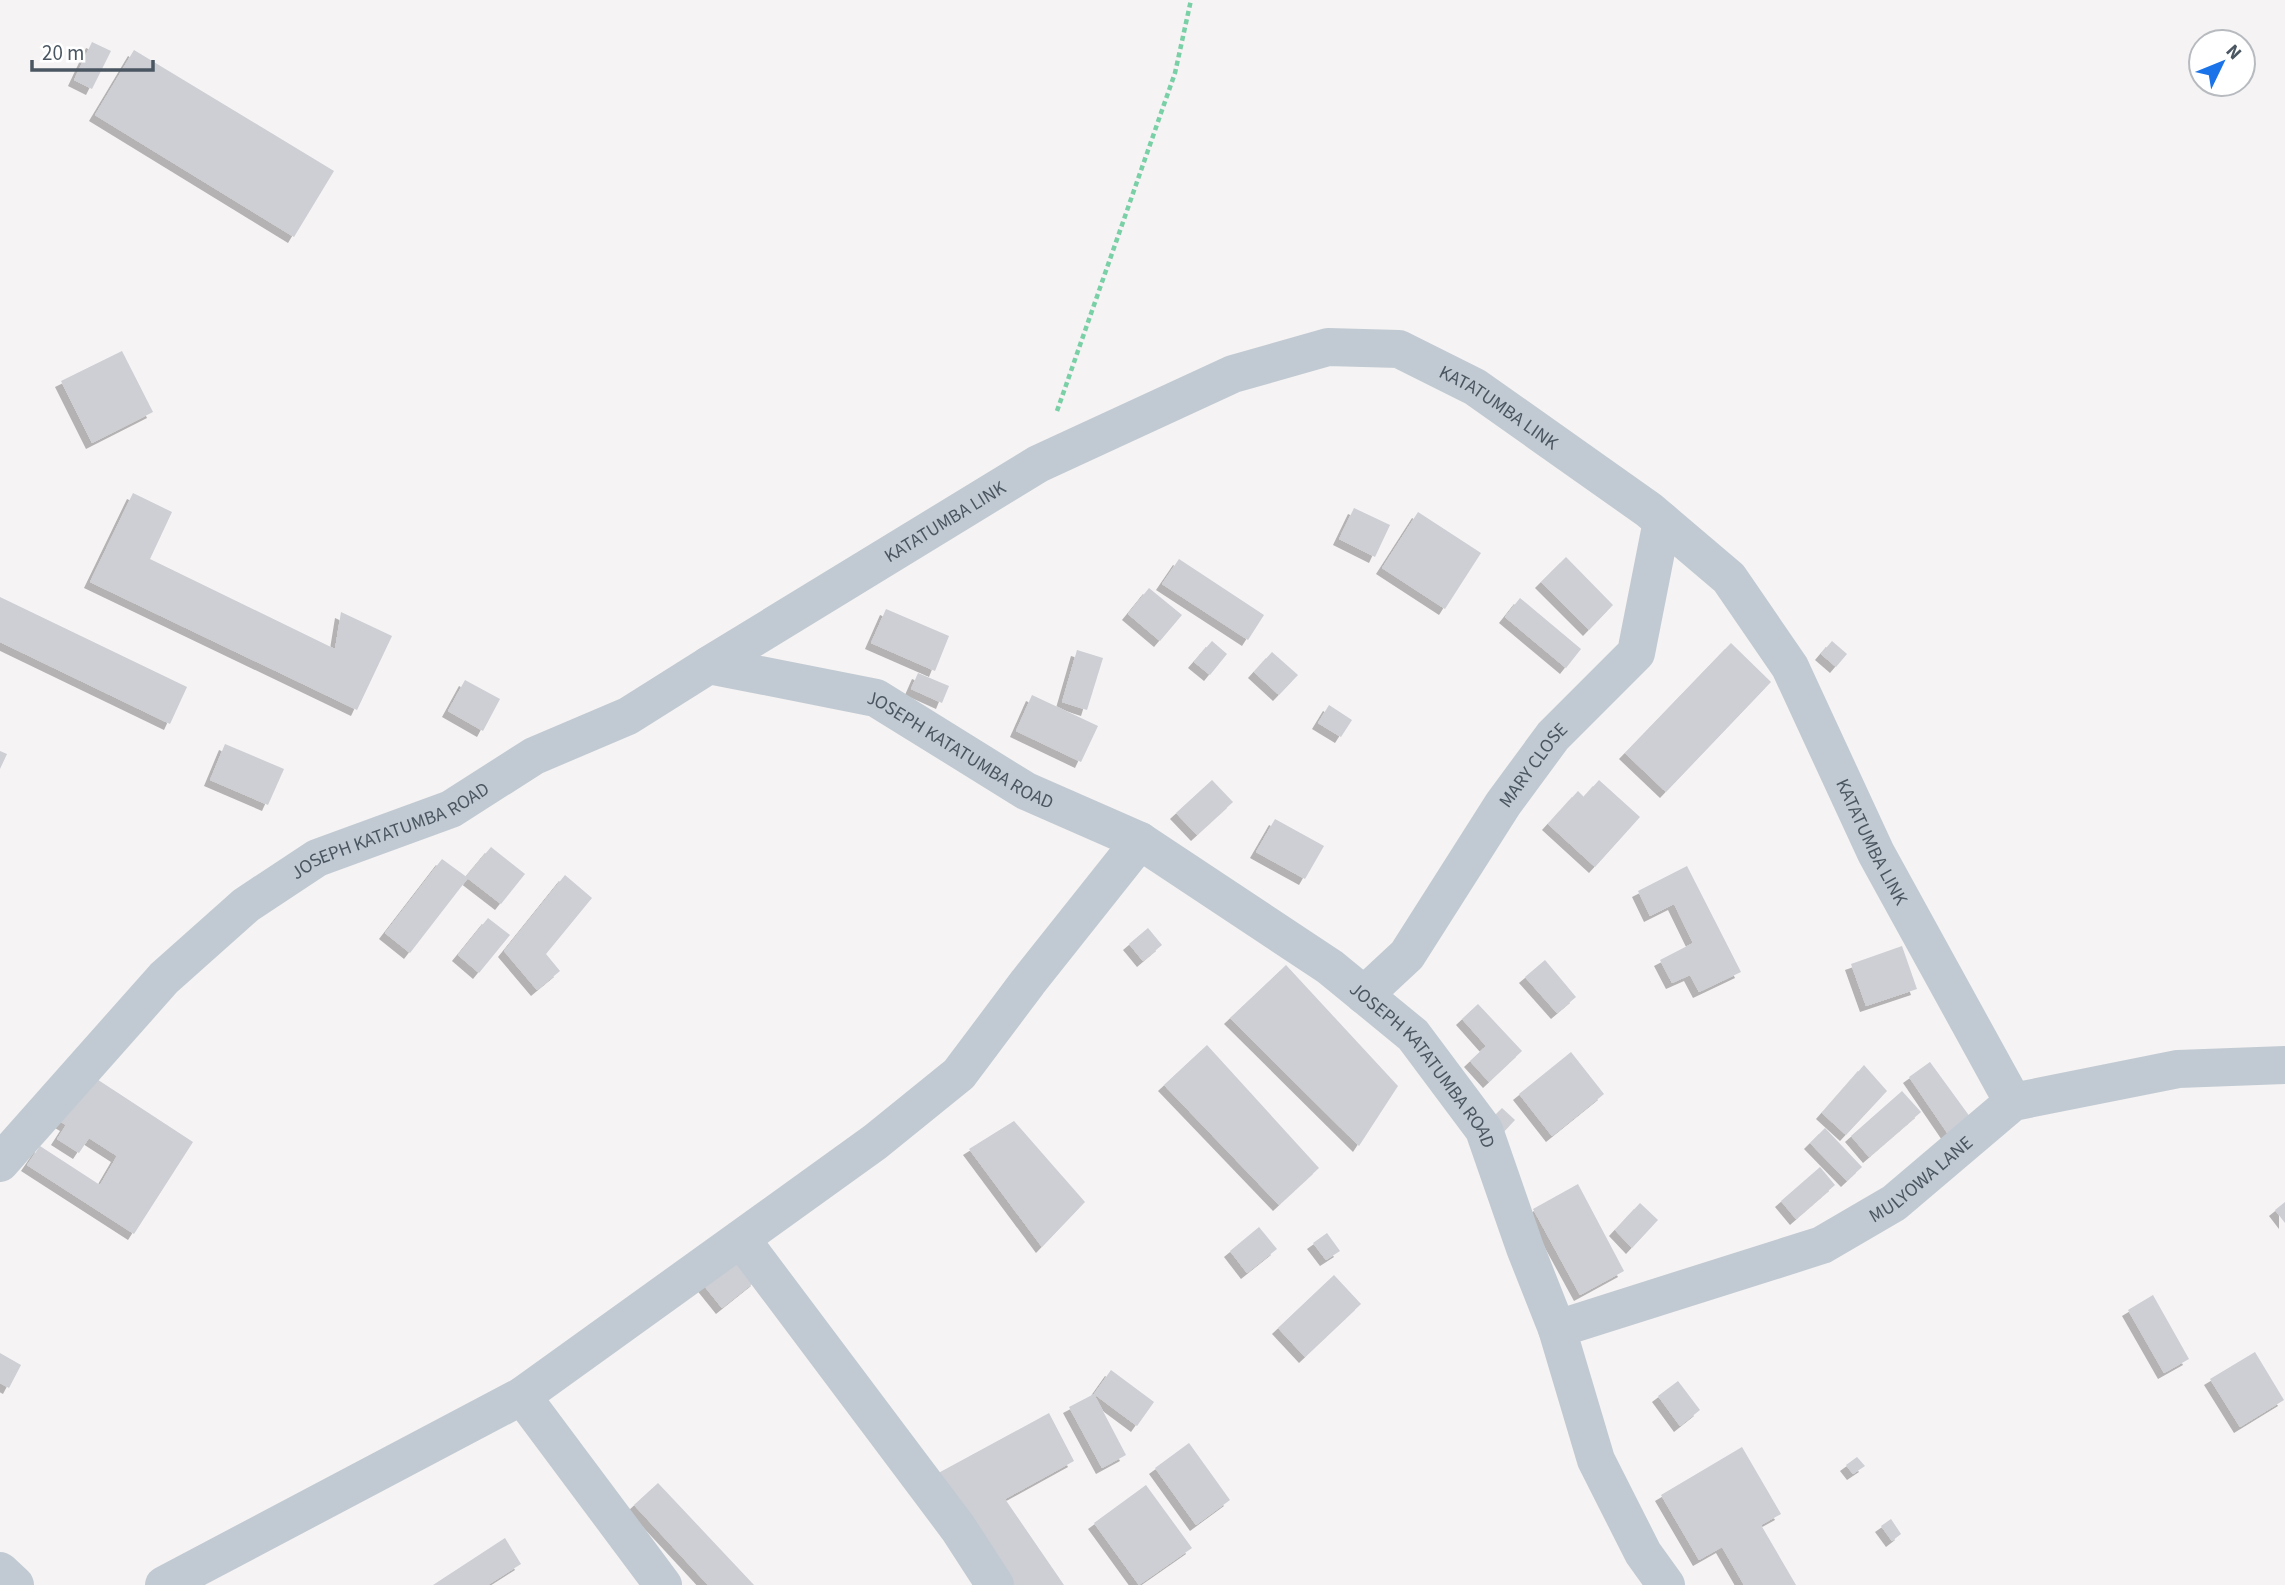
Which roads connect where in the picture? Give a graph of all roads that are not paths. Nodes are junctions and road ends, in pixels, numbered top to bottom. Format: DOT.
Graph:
graph roads {
  1 [pos="1662,521"];
  2 [pos="709,665"];
  3 [pos="1140,841"];
  4 [pos="1364,995"];
  5 [pos="2285,1065"];
  6 [pos="2013,1102"];
  7 [pos="0,1163"];
  8 [pos="741,1239"];
  9 [pos="1558,1329"];
  10 [pos="522,1396"];
  11 [pos="0,1571"];
  12 [pos="15,1585"];
  13 [pos="164,1585"];
  14 [pos="663,1585"];
  15 [pos="995,1585"];
  16 [pos="1666,1585"];
  1 -- 2 [label="street, KATATUMBA LINK"];
  1 -- 4 [label="street, MARY CLOSE"];
  1 -- 6 [label="street, KATATUMBA LINK"];
  2 -- 3 [label="street, JOSEPH KATATUMBA ROAD"];
  2 -- 7 [label="street, JOSEPH KATATUMBA ROAD"];
  3 -- 4 [label="street, JOSEPH KATATUMBA ROAD"];
  3 -- 8 [label="street"];
  4 -- 9 [label="street, JOSEPH KATATUMBA ROAD"];
  5 -- 6 [label="street, MULYOWA LANE"];
  6 -- 9 [label="street, MULYOWA LANE"];
  8 -- 10 [label="street"];
  8 -- 15 [label="street"];
  9 -- 16 [label="street, JOSEPH KATATUMBA ROAD"];
  10 -- 13 [label="street"];
  10 -- 14 [label="street"];
  11 -- 12 [label="street"];
}
